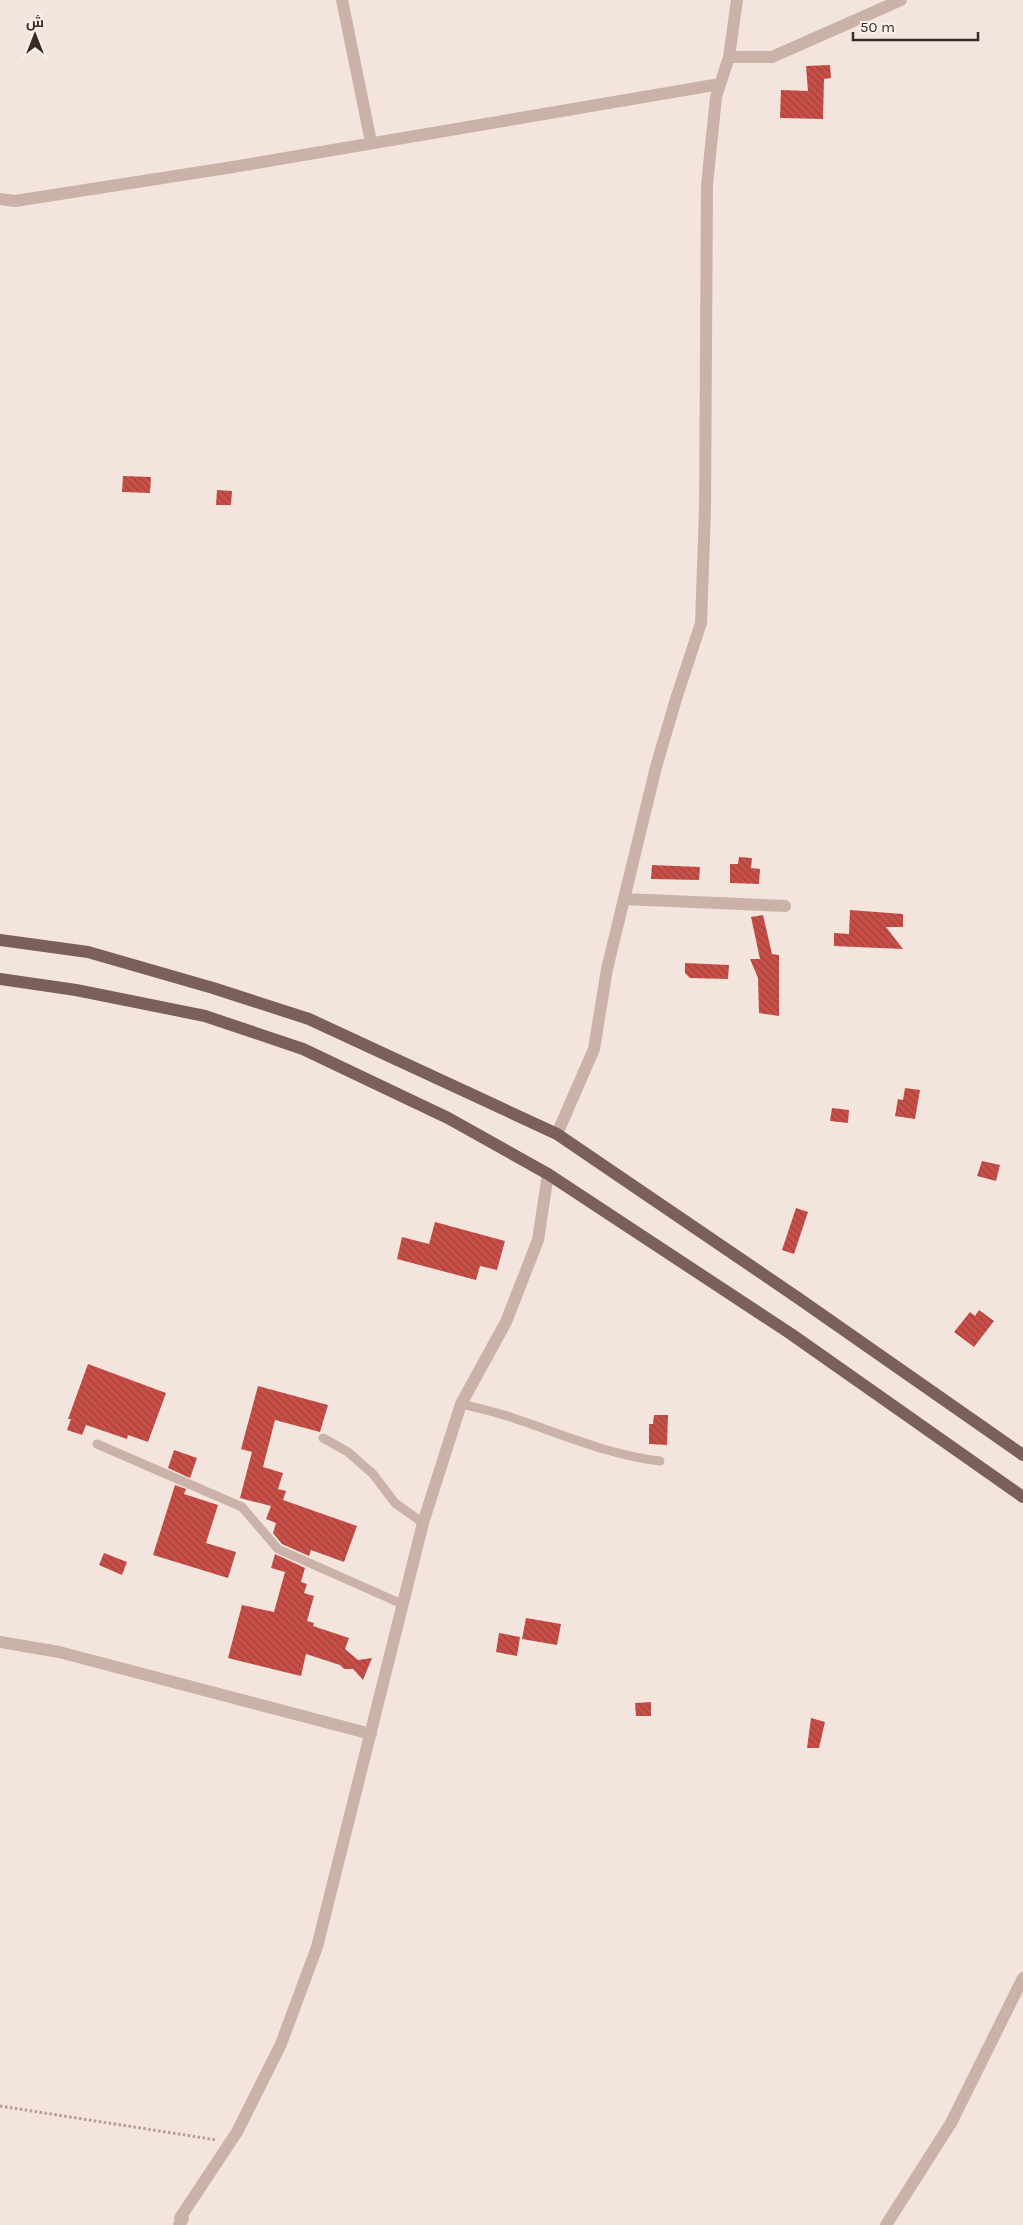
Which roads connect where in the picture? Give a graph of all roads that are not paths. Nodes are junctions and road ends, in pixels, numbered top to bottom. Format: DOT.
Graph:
graph roads {
  1 [pos="342,0"];
  2 [pos="737,0"];
  3 [pos="902,0"];
  4 [pos="728,57"];
  5 [pos="720,84"];
  6 [pos="371,142"];
  7 [pos="0,199"];
  8 [pos="624,899"];
  9 [pos="785,906"];
  10 [pos="0,940"];
  11 [pos="0,979"];
  12 [pos="556,1134"];
  13 [pos="548,1174"];
  14 [pos="461,1404"];
  15 [pos="323,1438"];
  16 [pos="97,1444"];
  17 [pos="1023,1455"];
  18 [pos="660,1461"];
  19 [pos="1023,1497"];
  20 [pos="424,1523"];
  21 [pos="402,1604"];
  22 [pos="0,1642"];
  23 [pos="371,1734"];
  24 [pos="1023,1978"];
  25 [pos="184,2223"];
  26 [pos="886,2225"];
  1 -- 6 [label="street"];
  2 -- 4 [label="street"];
  3 -- 4 [label="street"];
  4 -- 5 [label="street"];
  5 -- 6 [label="street"];
  5 -- 8 [label="street"];
  6 -- 7 [label="street"];
  8 -- 9 [label="street"];
  8 -- 12 [label="street"];
  10 -- 12 [label="main road"];
  11 -- 13 [label="main road"];
  12 -- 17 [label="main road"];
  13 -- 14 [label="street"];
  13 -- 19 [label="main road"];
  14 -- 18 [label="lane"];
  14 -- 20 [label="street"];
  15 -- 20 [label="lane"];
  16 -- 21 [label="lane"];
  20 -- 21 [label="street"];
  21 -- 23 [label="street"];
  22 -- 23 [label="street"];
  23 -- 25 [label="street"];
  24 -- 26 [label="street"];
}
